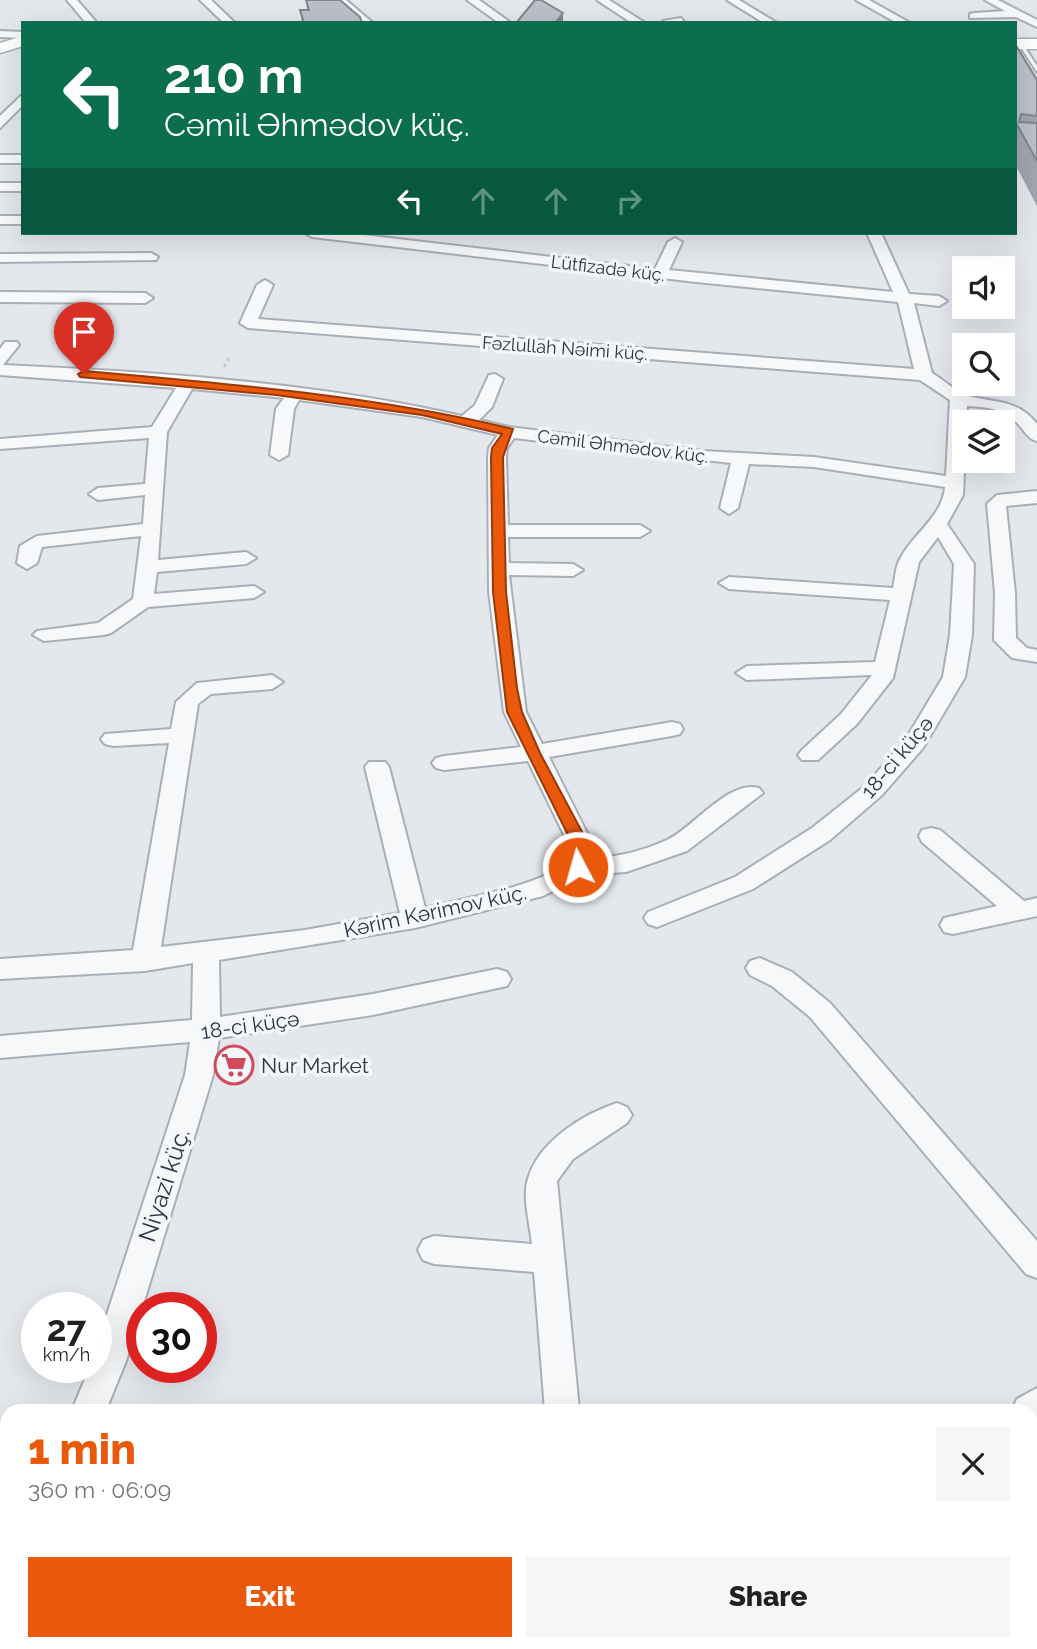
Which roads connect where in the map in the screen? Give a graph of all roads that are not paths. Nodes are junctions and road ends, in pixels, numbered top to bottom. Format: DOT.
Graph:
graph roads {
  1 [pos="72,0"];
  2 [pos="205,0"];
  3 [pos="341,0"];
  4 [pos="472,0"];
  5 [pos="602,0"];
  6 [pos="732,0"];
  7 [pos="861,0"];
  8 [pos="990,0"];
  9 [pos="1018,14"];
  10 [pos="974,16"];
  11 [pos="90,21"];
  12 [pos="228,21"];
  13 [pos="366,21"];
  14 [pos="503,21"];
  15 [pos="637,21"];
  16 [pos="769,21"];
  17 [pos="901,21"];
  18 [pos="1037,24"];
  19 [pos="0,34"];
  20 [pos="21,35"];
  21 [pos="21,42"];
  22 [pos="1018,44"];
  23 [pos="1037,44"];
  24 [pos="0,48"];
  25 [pos="1037,70"];
  26 [pos="21,99"];
  27 [pos="0,124"];
  28 [pos="0,159"];
  29 [pos="21,159"];
  30 [pos="0,187"];
  31 [pos="21,187"];
  32 [pos="0,220"];
  33 [pos="21,220"];
  34 [pos="329,235"];
  35 [pos="875,235"];
  36 [pos="675,242"];
  37 [pos="151,257"];
  38 [pos="0,258"];
  39 [pos="660,274"];
  40 [pos="265,285"];
  41 [pos="0,297"];
  42 [pos="145,298"];
  43 [pos="905,300"];
  44 [pos="939,301"];
  45 [pos="11,345"];
  46 [pos="0,361"];
  47 [pos="0,370"];
  48 [pos="924,375"];
  49 [pos="495,379"];
  50 [pos="187,384"];
  51 [pos="295,394"];
  52 [pos="959,400"];
  53 [pos="467,421"];
  54 [pos="158,432"];
  55 [pos="509,432"];
  56 [pos="1037,436"];
  57 [pos="0,443"];
  58 [pos="279,455"];
  59 [pos="741,458"];
  60 [pos="955,483"];
  61 [pos="154,489"];
  62 [pos="98,494"];
  63 [pos="1037,497"];
  64 [pos="729,508"];
  65 [pos="936,526"];
  66 [pos="152,529"];
  67 [pos="500,531"];
  68 [pos="640,531"];
  69 [pos="246,558"];
  70 [pos="27,563"];
  71 [pos="148,567"];
  72 [pos="499,569"];
  73 [pos="573,570"];
  74 [pos="729,583"];
  75 [pos="254,592"];
  76 [pos="901,594"];
  77 [pos="144,601"];
  78 [pos="44,635"];
  79 [pos="1037,656"];
  80 [pos="886,668"];
  81 [pos="747,673"];
  82 [pos="272,682"];
  83 [pos="672,729"];
  84 [pos="181,735"];
  85 [pos="113,739"];
  86 [pos="533,753"];
  87 [pos="810,755"];
  88 [pos="444,763"];
  89 [pos="377,767"];
  90 [pos="751,793"];
  91 [pos="931,836"];
  92 [pos="578,867"];
  93 [pos="1028,909"];
  94 [pos="657,918"];
  95 [pos="415,919"];
  96 [pos="953,925"];
  97 [pos="206,954"];
  98 [pos="145,961"];
  99 [pos="760,968"];
  100 [pos="0,969"];
  101 [pos="497,979"];
  102 [pos="206,1032"];
  103 [pos="0,1047"];
  104 [pos="617,1115"];
  105 [pos="434,1250"];
  106 [pos="548,1259"];
  107 [pos="1037,1265"];
  108 [pos="91,1404"];
  109 [pos="561,1404"];
  1 -- 11 [label="street"];
  2 -- 12 [label="street"];
  3 -- 13 [label="street"];
  4 -- 14 [label="street"];
  5 -- 15 [label="street"];
  6 -- 16 [label="street"];
  7 -- 17 [label="street"];
  8 -- 9 [label="street"];
  9 -- 10 [label="street"];
  9 -- 18 [label="street"];
  19 -- 20 [label="street"];
  21 -- 24 [label="street"];
  22 -- 23 [label="street"];
  22 -- 25 [label="lane"];
  26 -- 27 [label="street"];
  28 -- 29 [label="street"];
  30 -- 31 [label="street"];
  32 -- 33 [label="street"];
  34 -- 39 [label="street, Lütfizadə küç."];
  35 -- 43 [label="street"];
  36 -- 39 [label="street"];
  37 -- 38 [label="street"];
  39 -- 43 [label="street, Lütfizadə küç."];
  40 -- 48 [label="street, Fəzlullah Nəimi küç."];
  41 -- 42 [label="street"];
  43 -- 44 [label="street, Lütfizadə küç."];
  43 -- 48 [label="street"];
  45 -- 46 [label="street"];
  47 -- 50 [label="street, Cəmil Əhmədov küç."];
  48 -- 52 [label="street"];
  49 -- 53 [label="street"];
  50 -- 51 [label="street, Cəmil Əhmədov küç."];
  50 -- 54 [label="street"];
  51 -- 53 [label="street, Cəmil Əhmədov küç."];
  51 -- 58 [label="street"];
  52 -- 56 [label="street"];
  52 -- 60 [label="street"];
  53 -- 55 [label="street, Cəmil Əhmədov küç."];
  54 -- 57 [label="street"];
  54 -- 61 [label="street"];
  55 -- 59 [label="street, Cəmil Əhmədov küç."];
  55 -- 67 [label="street"];
  59 -- 60 [label="street, Cəmil Əhmədov küç."];
  59 -- 64 [label="street"];
  60 -- 65 [label="street"];
  61 -- 62 [label="street"];
  61 -- 66 [label="street"];
  63 -- 79 [label="street"];
  65 -- 76 [label="street"];
  65 -- 94 [label="street, 18-ci küçə"];
  66 -- 70 [label="street"];
  66 -- 71 [label="street"];
  67 -- 68 [label="street"];
  67 -- 72 [label="street"];
  69 -- 71 [label="street"];
  71 -- 77 [label="street"];
  72 -- 73 [label="street"];
  72 -- 86 [label="street"];
  74 -- 76 [label="street"];
  75 -- 77 [label="street"];
  76 -- 80 [label="street"];
  77 -- 78 [label="street"];
  80 -- 81 [label="street"];
  80 -- 87 [label="street"];
  82 -- 84 [label="street"];
  83 -- 86 [label="street"];
  84 -- 85 [label="street"];
  84 -- 98 [label="street"];
  86 -- 88 [label="street"];
  86 -- 92 [label="street"];
  89 -- 95 [label="street"];
  90 -- 92 [label="street"];
  91 -- 93 [label="street"];
  92 -- 95 [label="street, Kərim Kərimov küç."];
  93 -- 96 [label="street"];
  95 -- 97 [label="street, Kərim Kərimov küç."];
  97 -- 98 [label="street, Kərim Kərimov küç."];
  97 -- 102 [label="street, Niyazi küç."];
  98 -- 100 [label="street, Kərim Kərimov küç."];
  99 -- 107 [label="street"];
  101 -- 102 [label="street, 18-ci küçə"];
  102 -- 103 [label="street, 18-ci küçə"];
  102 -- 108 [label="street, Niyazi küç."];
  104 -- 106 [label="street"];
  105 -- 106 [label="street"];
  106 -- 109 [label="street"];
}
